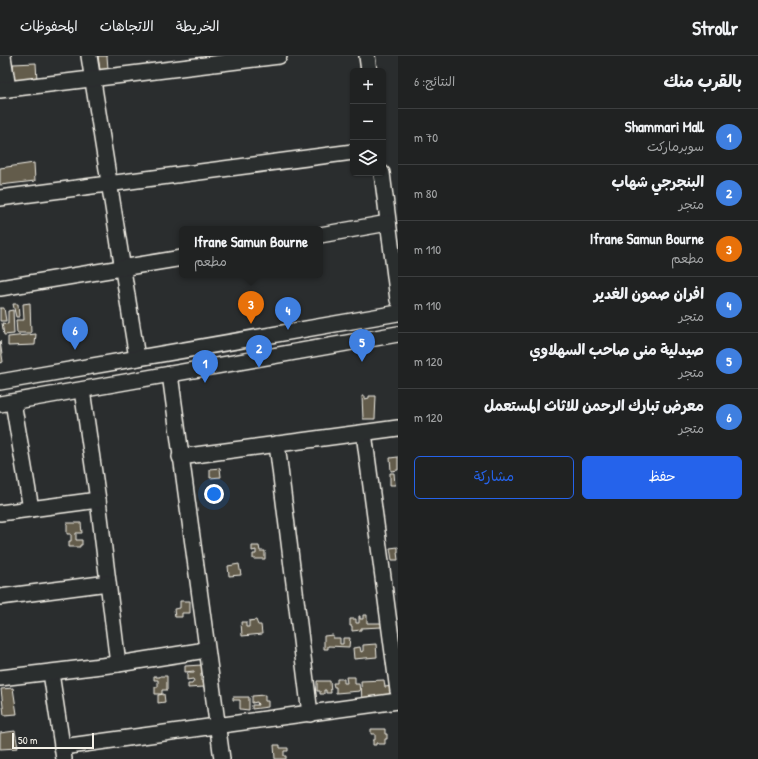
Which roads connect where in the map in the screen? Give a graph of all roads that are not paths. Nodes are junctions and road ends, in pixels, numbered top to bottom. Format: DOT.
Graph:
graph roads {
  1 [pos="3,56"];
  2 [pos="89,56"];
  3 [pos="279,56"];
  4 [pos="367,56"];
  5 [pos="369,68"];
  6 [pos="92,79"];
  7 [pos="4,89"];
  8 [pos="350,152"];
  9 [pos="382,176"];
  10 [pos="109,184"];
  11 [pos="0,198"];
  12 [pos="388,224"];
  13 [pos="323,235"];
  14 [pos="179,258"];
  15 [pos="122,268"];
  16 [pos="0,288"];
  17 [pos="398,300"];
  18 [pos="398,313"];
  19 [pos="398,334"];
  20 [pos="137,358"];
  21 [pos="170,374"];
  22 [pos="29,377"];
  23 [pos="0,382"];
  24 [pos="82,390"];
  25 [pos="33,398"];
  26 [pos="6,403"];
  27 [pos="398,428"];
  28 [pos="364,433"];
  29 [pos="277,444"];
  30 [pos="180,457"];
  31 [pos="98,500"];
  32 [pos="31,509"];
  33 [pos="0,513"];
  34 [pos="108,583"];
  35 [pos="0,597"];
  36 [pos="206,650"];
  37 [pos="118,664"];
  38 [pos="51,673"];
  39 [pos="0,678"];
  40 [pos="398,691"];
  41 [pos="398,701"];
  42 [pos="310,714"];
  43 [pos="217,727"];
  44 [pos="63,753"];
  45 [pos="222,759"];
  1 -- 7 [label="street"];
  2 -- 6 [label="street"];
  3 -- 6 [label="street"];
  4 -- 5 [label="street"];
  6 -- 7 [label="street"];
  6 -- 10 [label="street"];
  8 -- 10 [label="street"];
  9 -- 12 [label="street"];
  10 -- 11 [label="street"];
  10 -- 15 [label="street"];
  12 -- 13 [label="street"];
  12 -- 17 [label="street"];
  14 -- 15 [label="street"];
  15 -- 16 [label="street"];
  15 -- 20 [label="street"];
  18 -- 20 [label="street"];
  19 -- 21 [label="street"];
  20 -- 22 [label="street"];
  21 -- 24 [label="street"];
  21 -- 30 [label="street"];
  22 -- 23 [label="street"];
  22 -- 25 [label="street"];
  24 -- 25 [label="street"];
  24 -- 31 [label="street"];
  25 -- 26 [label="street"];
  26 -- 32 [label="street"];
  27 -- 28 [label="street"];
  28 -- 29 [label="street"];
  28 -- 40 [label="street"];
  29 -- 30 [label="street"];
  29 -- 42 [label="street"];
  30 -- 36 [label="street"];
  31 -- 32 [label="street"];
  31 -- 34 [label="street"];
  32 -- 33 [label="street"];
  34 -- 35 [label="street"];
  34 -- 37 [label="street"];
  36 -- 37 [label="street"];
  36 -- 43 [label="street"];
  37 -- 38 [label="street"];
  38 -- 39 [label="street"];
  38 -- 44 [label="street"];
  41 -- 42 [label="street"];
  42 -- 43 [label="street"];
  43 -- 44 [label="street"];
  43 -- 45 [label="street"];
}
